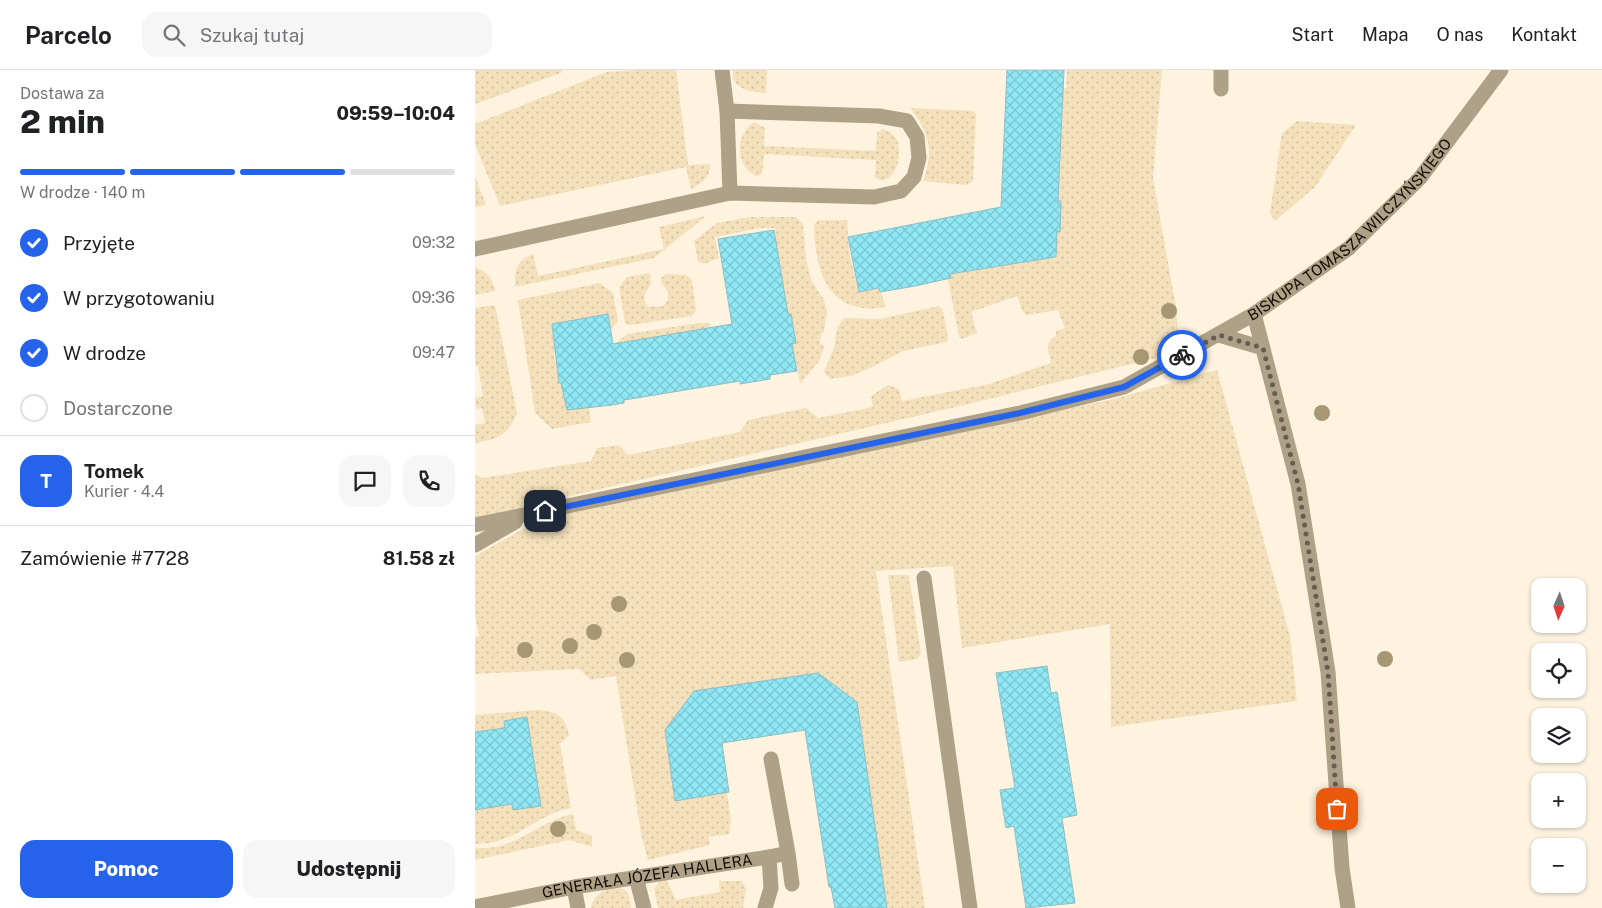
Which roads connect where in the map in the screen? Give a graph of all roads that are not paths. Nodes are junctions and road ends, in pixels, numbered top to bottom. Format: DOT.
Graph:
graph roads {
  1 [pos="722,70"];
  2 [pos="1221,70"];
  3 [pos="1501,70"];
  4 [pos="1221,88"];
  5 [pos="727,111"];
  6 [pos="730,192"];
  7 [pos="475,249"];
  8 [pos="1254,314"];
  9 [pos="1219,335"];
  10 [pos="1263,348"];
  11 [pos="527,515"];
  12 [pos="475,525"];
  13 [pos="475,545"];
  14 [pos="924,578"];
  15 [pos="771,759"];
  16 [pos="788,852"];
  17 [pos="769,857"];
  18 [pos="637,877"];
  19 [pos="792,884"];
  20 [pos="574,887"];
  21 [pos="475,907"];
  22 [pos="577,908"];
  23 [pos="644,908"];
  24 [pos="765,908"];
  25 [pos="971,908"];
  26 [pos="1348,908"];
  1 -- 5 [label="street"];
  2 -- 4 [label="street"];
  3 -- 8 [label="street, BISKUPA TOMASZA WILCZYŃSKIEGO"];
  5 -- 6 [label="street"];
  5 -- 6 [label="street"];
  6 -- 7 [label="street"];
  8 -- 9 [label="street, BISKUPA TOMASZA WILCZYŃSKIEGO"];
  8 -- 10 [label="street"];
  9 -- 10 [label="street"];
  9 -- 11 [label="street, BISKUPA TOMASZA WILCZYŃSKIEGO"];
  10 -- 26 [label="street"];
  11 -- 12 [label="street, BISKUPA TOMASZA WILCZYŃSKIEGO"];
  11 -- 13 [label="street"];
  14 -- 25 [label="street"];
  15 -- 16 [label="street"];
  16 -- 17 [label="street"];
  16 -- 19 [label="street"];
  17 -- 18 [label="street, GENERAŁA JÓZEFA HALLERA"];
  17 -- 24 [label="street, GENERAŁA JÓZEFA HALLERA"];
  18 -- 20 [label="street, GENERAŁA JÓZEFA HALLERA"];
  18 -- 23 [label="street"];
  20 -- 21 [label="street, GENERAŁA JÓZEFA HALLERA"];
  20 -- 22 [label="street"];
}
